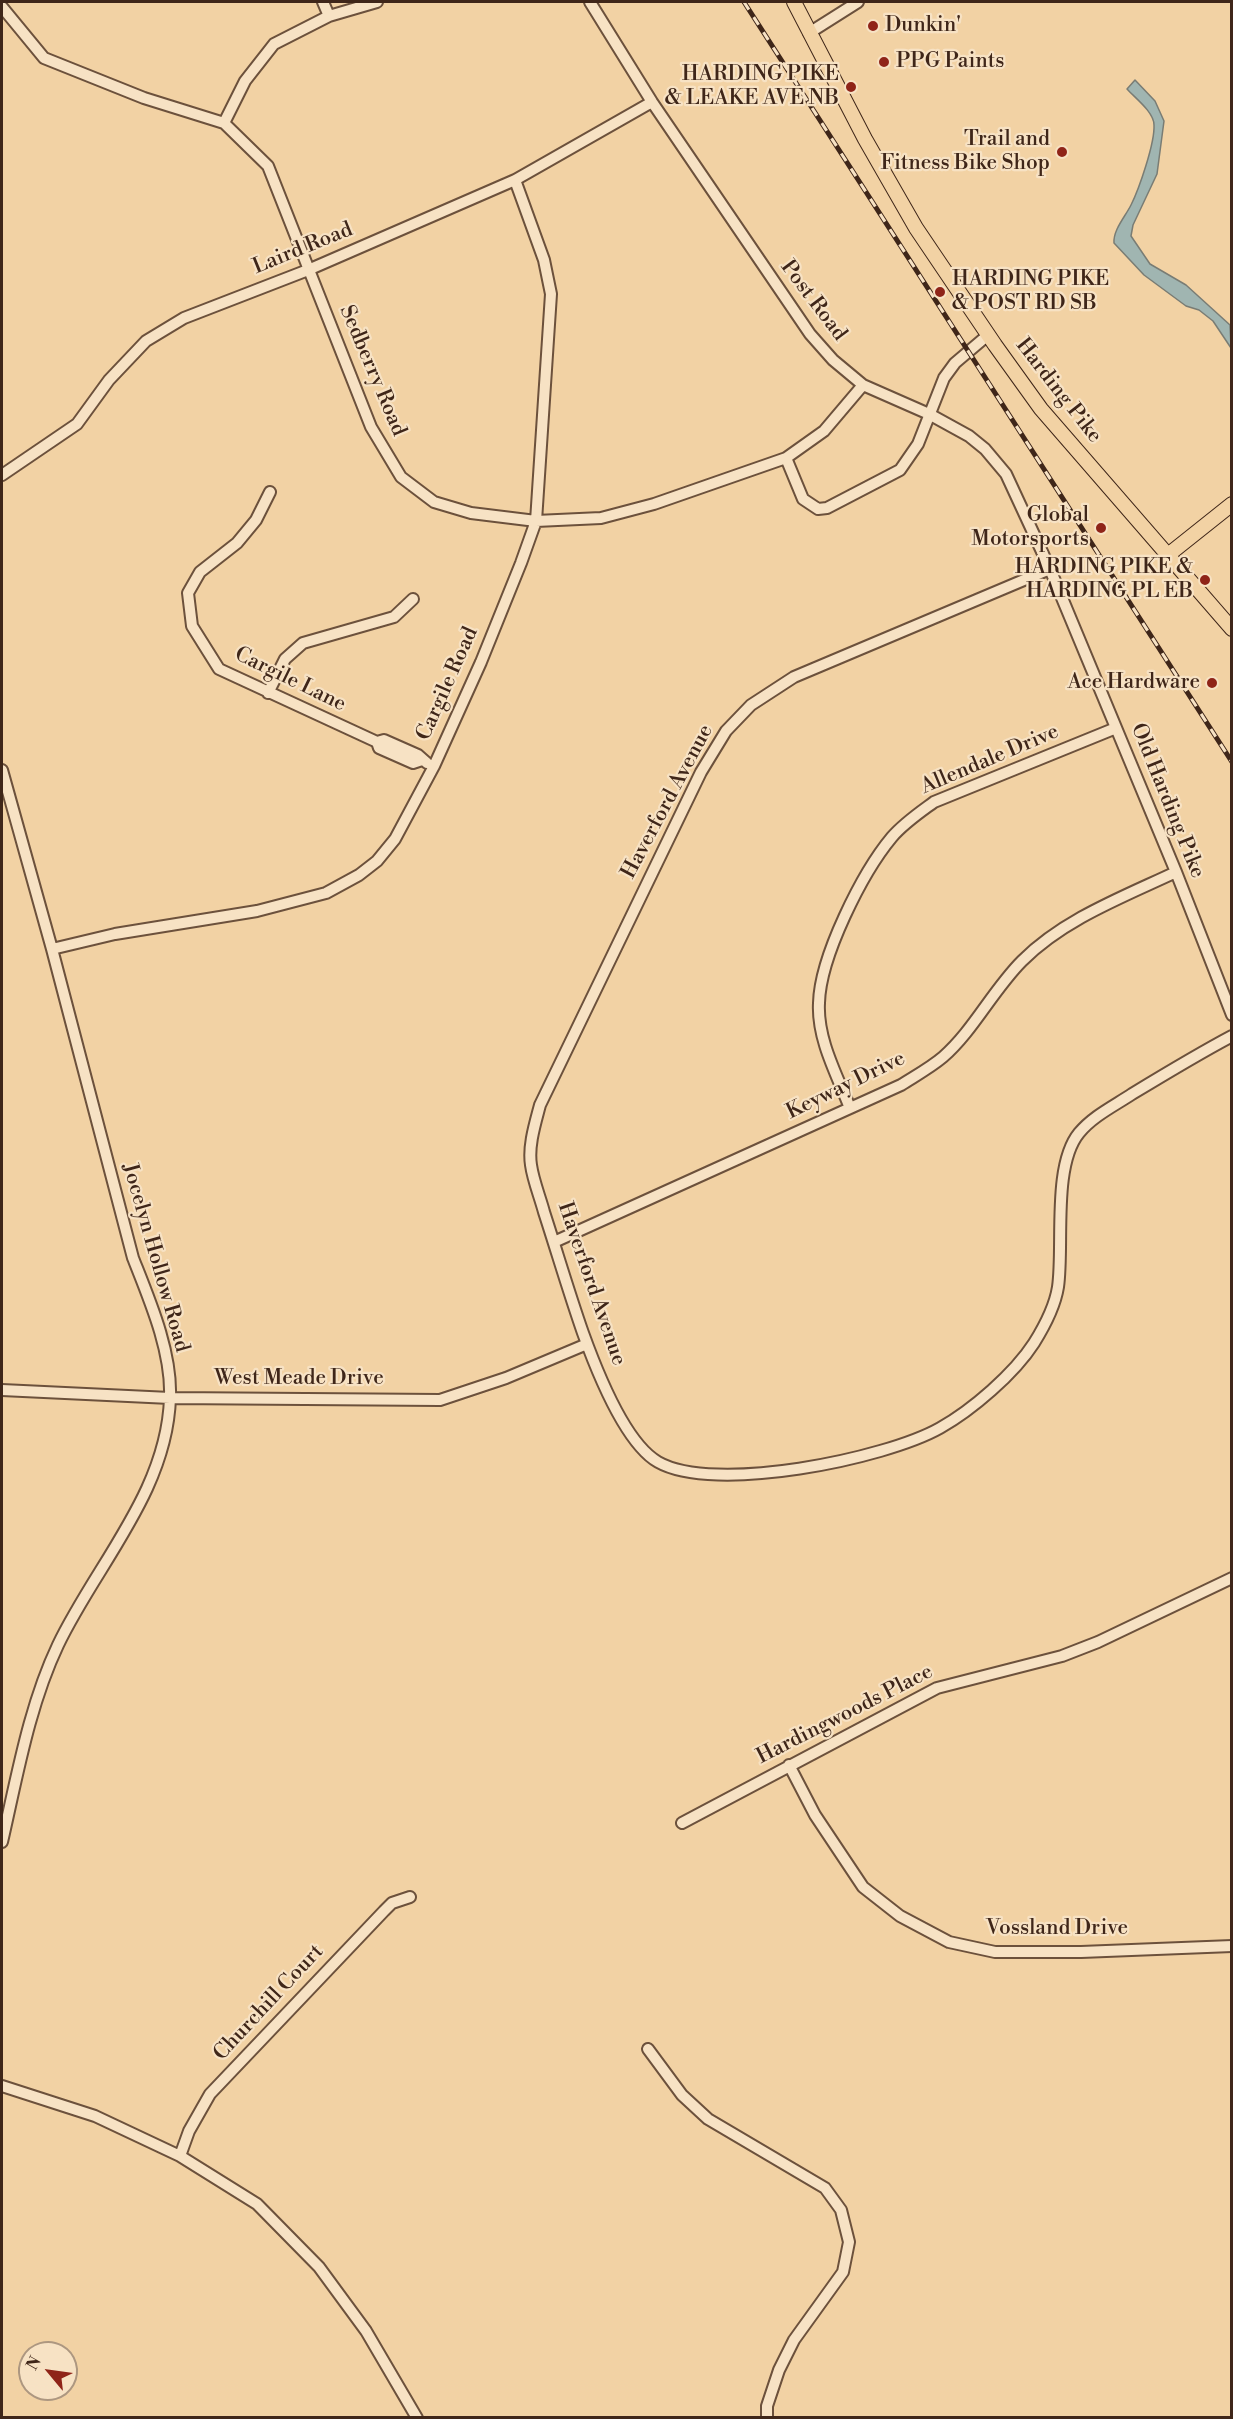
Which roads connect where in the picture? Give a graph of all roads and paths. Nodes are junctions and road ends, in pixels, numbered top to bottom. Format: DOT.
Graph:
graph roads {
  1 [pos="323,2"];
  2 [pos="377,2"];
  3 [pos="590,2"];
  4 [pos="794,2"];
  5 [pos="858,2"];
  6 [pos="2,7"];
  7 [pos="329,16"];
  8 [pos="809,33"];
  9 [pos="652,102"];
  10 [pos="224,123"];
  11 [pos="515,180"];
  12 [pos="308,270"];
  13 [pos="988,335"];
  14 [pos="863,385"];
  15 [pos="929,414"];
  16 [pos="786,458"];
  17 [pos="2,475"];
  18 [pos="270,492"];
  19 [pos="1232,504"];
  20 [pos="536,521"];
  21 [pos="1168,555"];
  22 [pos="1050,569"];
  23 [pos="413,599"];
  24 [pos="1232,628"];
  25 [pos="268,693"];
  26 [pos="1116,728"];
  27 [pos="434,766"];
  28 [pos="2,770"];
  29 [pos="1176,872"];
  30 [pos="52,949"];
  31 [pos="1232,1015"];
  32 [pos="1232,1035"];
  33 [pos="850,1108"];
  34 [pos="554,1242"];
  35 [pos="587,1344"];
  36 [pos="2,1390"];
  37 [pos="170,1398"];
  38 [pos="1232,1578"];
  39 [pos="789,1765"];
  40 [pos="682,1823"];
  41 [pos="2,1842"];
  42 [pos="410,1897"];
  43 [pos="1232,1946"];
  44 [pos="648,2049"];
  45 [pos="2,2086"];
  46 [pos="180,2156"];
  47 [pos="417,2418"];
  48 [pos="767,2418"];
  1 -- 7 [label="street"];
  2 -- 7 [label="street"];
  3 -- 9 [label="street, Post Road"];
  4 -- 8 [label="main road, Harding Pike"];
  5 -- 8 [label="street"];
  6 -- 10 [label="street, Sedberry Road"];
  7 -- 10 [label="street"];
  8 -- 13 [label="main road, Harding Pike"];
  9 -- 11 [label="street, Laird Road"];
  9 -- 14 [label="street, Post Road"];
  10 -- 12 [label="street, Sedberry Road"];
  11 -- 12 [label="street, Laird Road"];
  11 -- 20 [label="street, Cargile Road"];
  12 -- 17 [label="street, Laird Road"];
  12 -- 20 [label="street, Sedberry Road"];
  13 -- 15 [label="street"];
  13 -- 21 [label="main road, Harding Pike"];
  14 -- 15 [label="street, Post Road"];
  14 -- 16 [label="street, Sedberry Road"];
  15 -- 16 [label="street"];
  15 -- 22 [label="street, Post Road"];
  16 -- 20 [label="street, Sedberry Road"];
  18 -- 25 [label="street, Cargile Lane"];
  19 -- 21 [label="main road"];
  20 -- 27 [label="street, Cargile Road"];
  21 -- 24 [label="main road, Harding Pike"];
  22 -- 26 [label="street, Old Harding Pike"];
  22 -- 34 [label="street, Haverford Avenue"];
  23 -- 25 [label="street"];
  25 -- 27 [label="street, Cargile Lane"];
  26 -- 29 [label="street, Old Harding Pike"];
  26 -- 33 [label="street, Allendale Drive"];
  27 -- 30 [label="street, Cargile Road"];
  28 -- 30 [label="street, Jocelyn Hollow Road"];
  29 -- 31 [label="street, Old Harding Pike"];
  29 -- 33 [label="street, Keyway Drive"];
  30 -- 37 [label="street, Jocelyn Hollow Road"];
  32 -- 35 [label="street, Haverford Avenue"];
  33 -- 34 [label="street, Keyway Drive"];
  34 -- 35 [label="street, Haverford Avenue"];
  35 -- 37 [label="street, West Meade Drive"];
  36 -- 37 [label="street, West Meade Drive"];
  37 -- 41 [label="street, Jocelyn Hollow Road"];
  38 -- 39 [label="street, Hardingwoods Place"];
  39 -- 40 [label="street, Hardingwoods Place"];
  39 -- 43 [label="street, Vossland Drive"];
  42 -- 46 [label="street, Churchill Court"];
  44 -- 48 [label="street"];
  45 -- 46 [label="street"];
  46 -- 47 [label="street"];
}
